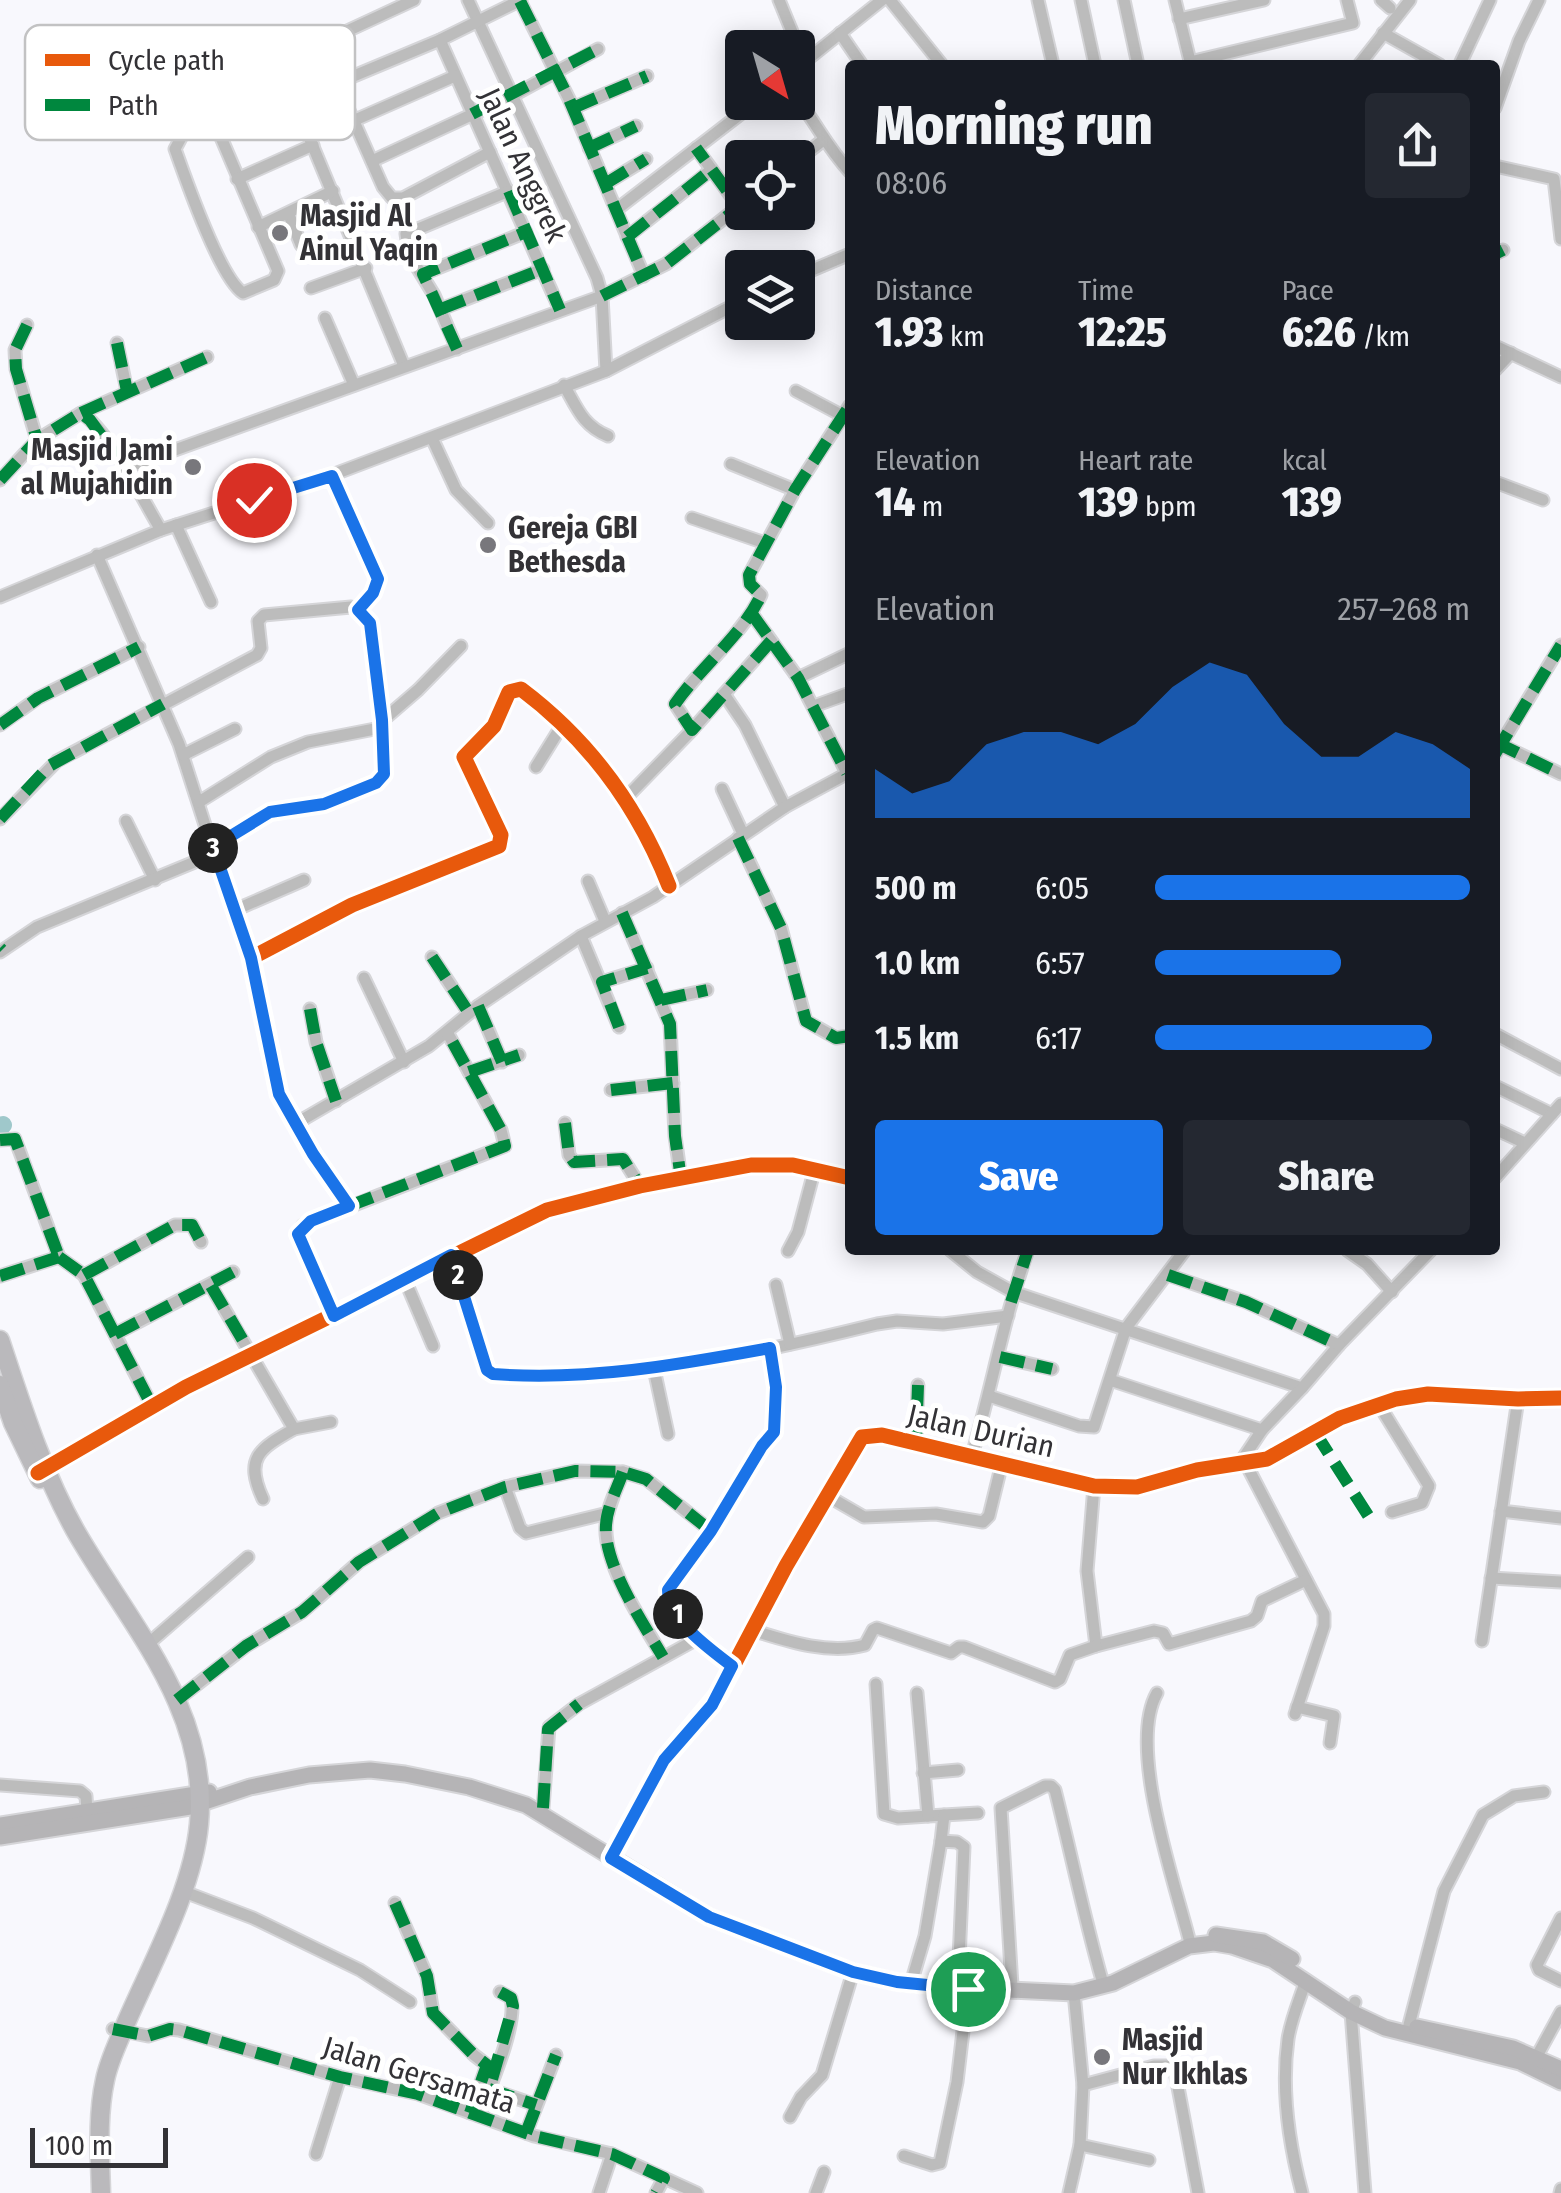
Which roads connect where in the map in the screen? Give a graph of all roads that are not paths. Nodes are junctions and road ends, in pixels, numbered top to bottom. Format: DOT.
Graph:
graph roads {
  1 [pos="414,0"];
  2 [pos="468,0"];
  3 [pos="521,0"];
  4 [pos="779,0"];
  5 [pos="910,0"];
  6 [pos="1038,0"];
  7 [pos="1080,0"];
  8 [pos="1124,0"];
  9 [pos="1175,0"];
  10 [pos="1264,0"];
  11 [pos="1347,0"];
  12 [pos="1410,0"];
  13 [pos="1490,0"];
  14 [pos="1540,0"];
  15 [pos="890,4"];
  16 [pos="1224,4"];
  17 [pos="1179,20"];
  18 [pos="479,22"];
  19 [pos="355,27"];
  20 [pos="789,30"];
  21 [pos="840,33"];
  22 [pos="1382,33"];
  23 [pos="440,40"];
  24 [pos="598,48"];
  25 [pos="815,53"];
  26 [pos="859,60"];
  27 [pos="938,60"];
  28 [pos="1052,60"];
  29 [pos="1094,60"];
  30 [pos="1137,60"];
  31 [pos="1189,60"];
  32 [pos="1206,60"];
  33 [pos="1363,60"];
  34 [pos="1431,60"];
  35 [pos="1462,60"];
  36 [pos="556,73"];
  37 [pos="355,75"];
  38 [pos="455,76"];
  39 [pos="647,76"];
  40 [pos="1500,82"];
  41 [pos="514,95"];
  42 [pos="573,108"];
  43 [pos="472,114"];
  44 [pos="355,120"];
  45 [pos="733,120"];
  46 [pos="812,120"];
  47 [pos="636,126"];
  48 [pos="180,140"];
  49 [pos="222,140"];
  50 [pos="311,140"];
  51 [pos="822,141"];
  52 [pos="313,145"];
  53 [pos="815,147"];
  54 [pos="589,148"];
  55 [pos="696,148"];
  56 [pos="490,152"];
  57 [pos="646,159"];
  58 [pos="372,161"];
  59 [pos="845,166"];
  60 [pos="1500,167"];
  61 [pos="712,170"];
  62 [pos="238,179"];
  63 [pos="605,184"];
  64 [pos="725,186"];
  65 [pos="333,191"];
  66 [pos="508,191"];
  67 [pos="616,210"];
  68 [pos="289,215"];
  69 [pos="725,218"];
  70 [pos="258,228"];
  71 [pos="1560,230"];
  72 [pos="526,232"];
  73 [pos="627,237"];
  74 [pos="302,245"];
  75 [pos="845,256"];
  76 [pos="366,268"];
  77 [pos="543,269"];
  78 [pos="815,269"];
  79 [pos="423,274"];
  80 [pos="644,276"];
  81 [pos="311,288"];
  82 [pos="602,296"];
  83 [pos="441,309"];
  84 [pos="560,310"];
  85 [pos="725,310"];
  86 [pos="325,318"];
  87 [pos="27,325"];
  88 [pos="117,343"];
  89 [pos="458,348"];
  90 [pos="1500,348"];
  91 [pos="1512,353"];
  92 [pos="207,357"];
  93 [pos="1500,365"];
  94 [pos="404,366"];
  95 [pos="606,371"];
  96 [pos="1561,377"];
  97 [pos="354,384"];
  98 [pos="564,385"];
  99 [pos="127,390"];
  100 [pos="796,391"];
  101 [pos="845,411"];
  102 [pos="81,413"];
  103 [pos="845,413"];
  104 [pos="608,436"];
  105 [pos="432,438"];
  106 [pos="38,440"];
  107 [pos="730,464"];
  108 [pos="124,468"];
  109 [pos="332,476"];
  110 [pos="0,480"];
  111 [pos="1500,484"];
  112 [pos="795,490"];
  113 [pos="1543,500"];
  114 [pos="692,518"];
  115 [pos="488,523"];
  116 [pos="176,525"];
  117 [pos="161,530"];
  118 [pos="765,543"];
  119 [pos="96,555"];
  120 [pos="0,598"];
  121 [pos="211,602"];
  122 [pos="358,610"];
  123 [pos="752,614"];
  124 [pos="771,641"];
  125 [pos="138,646"];
  126 [pos="460,646"];
  127 [pos="1561,646"];
  128 [pos="845,655"];
  129 [pos="798,678"];
  130 [pos="724,694"];
  131 [pos="845,695"];
  132 [pos="163,704"];
  133 [pos="814,706"];
  134 [pos="564,722"];
  135 [pos="0,724"];
  136 [pos="381,724"];
  137 [pos="235,729"];
  138 [pos="692,730"];
  139 [pos="1500,742"];
  140 [pos="1500,748"];
  141 [pos="183,755"];
  142 [pos="536,767"];
  143 [pos="845,767"];
  144 [pos="1561,774"];
  145 [pos="845,775"];
  146 [pos="722,789"];
  147 [pos="624,800"];
  148 [pos="199,802"];
  149 [pos="785,807"];
  150 [pos="3,811"];
  151 [pos="126,821"];
  152 [pos="740,836"];
  153 [pos="213,851"];
  154 [pos="155,880"];
  155 [pos="304,880"];
  156 [pos="588,881"];
  157 [pos="670,886"];
  158 [pos="235,910"];
  159 [pos="622,913"];
  160 [pos="605,921"];
  161 [pos="581,936"];
  162 [pos="1,950"];
  163 [pos="251,958"];
  164 [pos="432,958"];
  165 [pos="647,968"];
  166 [pos="364,978"];
  167 [pos="602,982"];
  168 [pos="708,990"];
  169 [pos="661,1000"];
  170 [pos="310,1009"];
  171 [pos="474,1010"];
  172 [pos="620,1027"];
  173 [pos="447,1032"];
  174 [pos="845,1037"];
  175 [pos="1500,1037"];
  176 [pos="520,1055"];
  177 [pos="404,1062"];
  178 [pos="502,1062"];
  179 [pos="1561,1069"];
  180 [pos="468,1072"];
  181 [pos="673,1083"];
  182 [pos="1500,1088"];
  183 [pos="611,1090"];
  184 [pos="336,1102"];
  185 [pos="1556,1109"];
  186 [pos="565,1122"];
  187 [pos="295,1124"];
  188 [pos="1500,1130"];
  189 [pos="0,1140"];
  190 [pos="1525,1143"];
  191 [pos="815,1168"];
  192 [pos="1500,1172"];
  193 [pos="845,1177"];
  194 [pos="681,1179"];
  195 [pos="640,1186"];
  196 [pos="349,1206"];
  197 [pos="201,1242"];
  198 [pos="788,1251"];
  199 [pos="451,1255"];
  200 [pos="956,1255"];
  201 [pos="1026,1255"];
  202 [pos="1182,1255"];
  203 [pos="1354,1255"];
  204 [pos="1426,1255"];
  205 [pos="59,1257"];
  206 [pos="234,1272"];
  207 [pos="84,1275"];
  208 [pos="1168,1275"];
  209 [pos="0,1276"];
  210 [pos="405,1280"];
  211 [pos="776,1285"];
  212 [pos="210,1286"];
  213 [pos="1013,1292"];
  214 [pos="1392,1292"];
  215 [pos="334,1316"];
  216 [pos="1008,1316"];
  217 [pos="1126,1328"];
  218 [pos="116,1334"];
  219 [pos="0,1340"];
  220 [pos="790,1344"];
  221 [pos="1339,1345"];
  222 [pos="432,1346"];
  223 [pos="770,1348"];
  224 [pos="251,1354"];
  225 [pos="1000,1358"];
  226 [pos="1052,1369"];
  227 [pos="654,1370"];
  228 [pos="1110,1380"];
  229 [pos="0,1385"];
  230 [pos="918,1386"];
  231 [pos="1302,1388"];
  232 [pos="990,1396"];
  233 [pos="1561,1398"];
  234 [pos="1518,1400"];
  235 [pos="1378,1403"];
  236 [pos="153,1408"];
  237 [pos="331,1422"];
  238 [pos="294,1429"];
  239 [pos="1262,1430"];
  240 [pos="668,1434"];
  241 [pos="916,1443"];
  242 [pos="972,1454"];
  243 [pos="1002,1464"];
  244 [pos="1243,1464"];
  245 [pos="43,1470"];
  246 [pos="623,1472"];
  247 [pos="1094,1486"];
  248 [pos="505,1487"];
  249 [pos="826,1495"];
  250 [pos="263,1499"];
  251 [pos="1501,1510"];
  252 [pos="1392,1512"];
  253 [pos="608,1513"];
  254 [pos="1561,1518"];
  255 [pos="711,1531"];
  256 [pos="248,1557"];
  257 [pos="1490,1578"];
  258 [pos="1306,1580"];
  259 [pos="1561,1582"];
  260 [pos="752,1630"];
  261 [pos="697,1640"];
  262 [pos="1482,1641"];
  263 [pos="148,1644"];
  264 [pos="1096,1646"];
  265 [pos="664,1657"];
  266 [pos="732,1666"];
  267 [pos="876,1684"];
  268 [pos="918,1693"];
  269 [pos="1158,1693"];
  270 [pos="178,1700"];
  271 [pos="1330,1743"];
  272 [pos="958,1770"];
  273 [pos="311,1771"];
  274 [pos="924,1774"];
  275 [pos="0,1785"];
  276 [pos="1544,1792"];
  277 [pos="195,1800"];
  278 [pos="544,1808"];
  279 [pos="88,1810"];
  280 [pos="978,1813"];
  281 [pos="944,1815"];
  282 [pos="928,1816"];
  283 [pos="0,1824"];
  284 [pos="0,1837"];
  285 [pos="941,1841"];
  286 [pos="612,1854"];
  287 [pos="182,1890"];
  288 [pos="395,1904"];
  289 [pos="1561,1918"];
  290 [pos="1189,1939"];
  291 [pos="853,1972"];
  292 [pos="912,1980"];
  293 [pos="1102,1980"];
  294 [pos="1306,1980"];
  295 [pos="1561,1980"];
  296 [pos="963,1985"];
  297 [pos="1012,1986"];
  298 [pos="500,1992"];
  299 [pos="1074,1993"];
  300 [pos="410,2002"];
  301 [pos="1353,2007"];
  302 [pos="1561,2012"];
  303 [pos="1409,2025"];
  304 [pos="118,2030"];
  305 [pos="556,2055"];
  306 [pos="1537,2056"];
  307 [pos="491,2066"];
  308 [pos="1561,2068"];
  309 [pos="340,2077"];
  310 [pos="1561,2082"];
  311 [pos="1084,2085"];
  312 [pos="490,2089"];
  313 [pos="536,2106"];
  314 [pos="474,2114"];
  315 [pos="790,2117"];
  316 [pos="526,2133"];
  317 [pos="1080,2144"];
  318 [pos="316,2154"];
  319 [pos="612,2154"];
  320 [pos="904,2156"];
  321 [pos="1149,2160"];
  322 [pos="824,2172"];
  323 [pos="664,2178"];
  324 [pos="90,2193"];
  325 [pos="101,2193"];
  326 [pos="599,2193"];
  327 [pos="656,2193"];
  328 [pos="697,2193"];
  329 [pos="816,2193"];
  330 [pos="1069,2193"];
  331 [pos="1198,2193"];
  332 [pos="1302,2193"];
  333 [pos="1365,2193"];
  1 -- 19 [label="street"];
  2 -- 18 [label="street"];
  3 -- 18 [label="street"];
  3 -- 36 [label="street"];
  4 -- 20 [label="street"];
  5 -- 15 [label="street"];
  6 -- 28 [label="street"];
  7 -- 29 [label="street"];
  8 -- 30 [label="street"];
  9 -- 17 [label="street"];
  10 -- 16 [label="street"];
  11 -- 32 [label="street"];
  12 -- 22 [label="street"];
  13 -- 35 [label="street"];
  14 -- 40 [label="street"];
  15 -- 21 [label="street"];
  15 -- 27 [label="street"];
  16 -- 17 [label="street"];
  17 -- 31 [label="street"];
  18 -- 23 [label="street"];
  18 -- 41 [label="street"];
  21 -- 25 [label="street"];
  21 -- 26 [label="street"];
  22 -- 33 [label="street"];
  22 -- 34 [label="street"];
  23 -- 37 [label="street"];
  23 -- 38 [label="street, Jalan Anggrek"];
  24 -- 36 [label="street"];
  36 -- 41 [label="street"];
  36 -- 42 [label="street"];
  38 -- 43 [label="street, Jalan Anggrek"];
  38 -- 44 [label="street"];
  39 -- 42 [label="street"];
  41 -- 43 [label="street"];
  41 -- 82 [label="street"];
  42 -- 54 [label="street"];
  43 -- 56 [label="street, Jalan Anggrek"];
  43 -- 58 [label="street"];
  44 -- 58 [label="street"];
  45 -- 55 [label="street"];
  46 -- 51 [label="street"];
  47 -- 54 [label="street"];
  48 -- 70 [label="street"];
  49 -- 62 [label="street"];
  50 -- 52 [label="street"];
  51 -- 53 [label="street"];
  51 -- 59 [label="street"];
  52 -- 62 [label="street"];
  52 -- 65 [label="street"];
  54 -- 63 [label="street"];
  55 -- 61 [label="street"];
  55 -- 67 [label="street"];
  56 -- 58 [label="street"];
  56 -- 66 [label="street, Jalan Anggrek"];
  57 -- 63 [label="street"];
  60 -- 71 [label="street"];
  61 -- 64 [label="street"];
  61 -- 73 [label="street"];
  62 -- 70 [label="street"];
  63 -- 67 [label="street"];
  65 -- 68 [label="street"];
  65 -- 76 [label="street"];
  66 -- 72 [label="street, Jalan Anggrek"];
  66 -- 79 [label="street"];
  67 -- 73 [label="street"];
  68 -- 70 [label="street"];
  68 -- 74 [label="street"];
  69 -- 80 [label="street"];
  72 -- 77 [label="street, Jalan Anggrek"];
  72 -- 79 [label="street"];
  73 -- 80 [label="street"];
  75 -- 78 [label="street"];
  76 -- 81 [label="street"];
  76 -- 94 [label="street"];
  77 -- 83 [label="street"];
  77 -- 84 [label="street, Jalan Anggrek"];
  79 -- 83 [label="street"];
  80 -- 82 [label="street"];
  82 -- 84 [label="street"];
  82 -- 95 [label="street"];
  83 -- 89 [label="street"];
  84 -- 89 [label="street"];
  85 -- 95 [label="street"];
  86 -- 97 [label="street"];
  87 -- 106 [label="street"];
  88 -- 99 [label="street"];
  89 -- 94 [label="street"];
  90 -- 91 [label="street"];
  91 -- 93 [label="street"];
  91 -- 96 [label="street"];
  92 -- 99 [label="street"];
  94 -- 97 [label="street"];
  95 -- 98 [label="street"];
  97 -- 108 [label="street"];
  98 -- 104 [label="street"];
  98 -- 105 [label="street"];
  99 -- 102 [label="street"];
  100 -- 101 [label="street"];
  102 -- 106 [label="street"];
  102 -- 108 [label="street"];
  103 -- 112 [label="street"];
  105 -- 109 [label="street"];
  105 -- 115 [label="street"];
  106 -- 110 [label="street"];
  107 -- 112 [label="street"];
  108 -- 117 [label="street"];
  109 -- 116 [label="street"];
  109 -- 122 [label="street"];
  111 -- 113 [label="street"];
  112 -- 118 [label="street"];
  114 -- 118 [label="street"];
  116 -- 117 [label="street"];
  116 -- 121 [label="street"];
  117 -- 119 [label="street"];
  118 -- 123 [label="street"];
  119 -- 120 [label="street"];
  119 -- 125 [label="street"];
  122 -- 132 [label="street"];
  122 -- 136 [label="street"];
  123 -- 124 [label="street"];
  123 -- 138 [label="street"];
  124 -- 129 [label="street"];
  124 -- 130 [label="street"];
  125 -- 132 [label="street"];
  125 -- 135 [label="street"];
  126 -- 136 [label="street"];
  127 -- 139 [label="street"];
  128 -- 129 [label="street"];
  129 -- 133 [label="street"];
  130 -- 138 [label="street"];
  130 -- 149 [label="street"];
  131 -- 133 [label="street"];
  132 -- 141 [label="street"];
  132 -- 150 [label="street"];
  133 -- 143 [label="street"];
  134 -- 142 [label="street"];
  134 -- 147 [label="street"];
  134 -- 163 [label="street"];
  136 -- 148 [label="street"];
  136 -- 153 [label="street"];
  137 -- 141 [label="street"];
  138 -- 147 [label="street"];
  140 -- 144 [label="street"];
  141 -- 148 [label="street"];
  145 -- 149 [label="street"];
  146 -- 152 [label="street"];
  147 -- 157 [label="street"];
  148 -- 153 [label="street"];
  149 -- 152 [label="street"];
  151 -- 154 [label="street"];
  152 -- 157 [label="street"];
  152 -- 174 [label="street"];
  153 -- 154 [label="street"];
  153 -- 158 [label="street"];
  154 -- 162 [label="street"];
  155 -- 158 [label="street"];
  156 -- 160 [label="street"];
  157 -- 159 [label="street"];
  158 -- 163 [label="street"];
  159 -- 160 [label="street"];
  159 -- 165 [label="street"];
  160 -- 161 [label="street"];
  161 -- 167 [label="street"];
  161 -- 171 [label="street"];
  163 -- 187 [label="street"];
  164 -- 171 [label="street"];
  165 -- 167 [label="street"];
  165 -- 169 [label="street"];
  166 -- 177 [label="street"];
  167 -- 172 [label="street"];
  168 -- 169 [label="street"];
  169 -- 181 [label="street"];
  170 -- 184 [label="street"];
  171 -- 173 [label="street"];
  171 -- 178 [label="street"];
  173 -- 177 [label="street"];
  173 -- 180 [label="street"];
  175 -- 179 [label="street"];
  176 -- 178 [label="street"];
  177 -- 184 [label="street"];
  178 -- 180 [label="street"];
  180 -- 196 [label="street"];
  181 -- 183 [label="street"];
  181 -- 194 [label="street"];
  182 -- 185 [label="street"];
  184 -- 187 [label="street"];
  185 -- 190 [label="street"];
  186 -- 195 [label="street"];
  187 -- 196 [label="street"];
  188 -- 190 [label="street"];
  189 -- 205 [label="street"];
  190 -- 192 [label="street"];
  191 -- 193 [label="street"];
  191 -- 194 [label="street"];
  191 -- 198 [label="street"];
  194 -- 195 [label="street"];
  195 -- 199 [label="street"];
  196 -- 215 [label="street"];
  197 -- 207 [label="street"];
  199 -- 210 [label="street"];
  199 -- 227 [label="street"];
  200 -- 213 [label="street"];
  201 -- 213 [label="street"];
  202 -- 208 [label="street"];
  203 -- 214 [label="street"];
  204 -- 214 [label="street"];
  205 -- 207 [label="street"];
  205 -- 209 [label="street"];
  206 -- 212 [label="street"];
  207 -- 218 [label="street"];
  208 -- 217 [label="street"];
  208 -- 221 [label="street"];
  210 -- 215 [label="street"];
  210 -- 222 [label="street"];
  211 -- 220 [label="street"];
  212 -- 218 [label="street"];
  212 -- 224 [label="street"];
  213 -- 216 [label="street"];
  213 -- 217 [label="street"];
  214 -- 221 [label="street"];
  215 -- 224 [label="street"];
  216 -- 220 [label="street"];
  216 -- 225 [label="street"];
  217 -- 228 [label="street"];
  217 -- 231 [label="street"];
  218 -- 236 [label="street"];
  219 -- 245 [label="highway"];
  220 -- 223 [label="street"];
  221 -- 231 [label="street"];
  223 -- 227 [label="street"];
  223 -- 255 [label="street"];
  224 -- 236 [label="street"];
  224 -- 238 [label="street"];
  225 -- 226 [label="street"];
  225 -- 232 [label="street"];
  227 -- 240 [label="street"];
  228 -- 232 [label="street"];
  228 -- 239 [label="street"];
  229 -- 245 [label="highway"];
  230 -- 241 [label="street"];
  231 -- 239 [label="street"];
  232 -- 242 [label="street"];
  233 -- 234 [label="street, Jalan Durian"];
  234 -- 235 [label="street, Jalan Durian"];
  234 -- 251 [label="street"];
  235 -- 244 [label="street, Jalan Durian"];
  235 -- 252 [label="street"];
  236 -- 245 [label="street"];
  237 -- 238 [label="street"];
  238 -- 250 [label="street"];
  239 -- 244 [label="street"];
  241 -- 242 [label="street, Jalan Durian"];
  241 -- 249 [label="street, Jalan Durian"];
  242 -- 243 [label="street, Jalan Durian"];
  243 -- 247 [label="street, Jalan Durian"];
  243 -- 249 [label="street"];
  244 -- 247 [label="street, Jalan Durian"];
  244 -- 258 [label="street"];
  245 -- 263 [label="highway"];
  245 -- 277 [label="highway"];
  246 -- 248 [label="street"];
  246 -- 253 [label="street"];
  246 -- 255 [label="street"];
  247 -- 264 [label="street"];
  248 -- 253 [label="street"];
  248 -- 270 [label="street"];
  249 -- 260 [label="street, Jalan Durian"];
  251 -- 254 [label="street"];
  251 -- 257 [label="street"];
  253 -- 265 [label="street"];
  255 -- 261 [label="street"];
  256 -- 263 [label="street"];
  257 -- 259 [label="street"];
  257 -- 262 [label="street"];
  258 -- 264 [label="street"];
  258 -- 271 [label="street"];
  260 -- 264 [label="street"];
  260 -- 266 [label="street, Jalan Durian"];
  261 -- 265 [label="street"];
  261 -- 266 [label="street"];
  263 -- 270 [label="highway"];
  265 -- 278 [label="street"];
  266 -- 286 [label="street, Jalan Durian"];
  267 -- 282 [label="street"];
  268 -- 274 [label="street"];
  269 -- 290 [label="street"];
  270 -- 277 [label="highway"];
  272 -- 274 [label="street"];
  273 -- 277 [label="main road"];
  273 -- 278 [label="main road"];
  273 -- 286 [label="main road"];
  274 -- 282 [label="street"];
  275 -- 279 [label="street"];
  276 -- 303 [label="street"];
  277 -- 279 [label="main road"];
  277 -- 284 [label="main road"];
  277 -- 287 [label="highway"];
  277 -- 304 [label="highway"];
  278 -- 286 [label="main road"];
  279 -- 283 [label="main road"];
  280 -- 281 [label="street"];
  281 -- 282 [label="street"];
  281 -- 285 [label="street"];
  285 -- 292 [label="street"];
  285 -- 296 [label="street"];
  286 -- 291 [label="main road"];
  286 -- 292 [label="main road"];
  287 -- 300 [label="street"];
  287 -- 304 [label="highway"];
  288 -- 307 [label="street"];
  289 -- 295 [label="street"];
  290 -- 293 [label="main road"];
  290 -- 301 [label="main road"];
  291 -- 296 [label="main road"];
  291 -- 315 [label="street"];
  292 -- 296 [label="main road"];
  293 -- 297 [label="main road"];
  293 -- 297 [label="street"];
  294 -- 299 [label="main road"];
  294 -- 301 [label="main road"];
  294 -- 332 [label="street"];
  296 -- 297 [label="main road"];
  296 -- 299 [label="main road"];
  296 -- 320 [label="street"];
  298 -- 307 [label="street"];
  299 -- 311 [label="street"];
  301 -- 303 [label="main road"];
  301 -- 310 [label="main road"];
  301 -- 333 [label="street"];
  302 -- 306 [label="street"];
  303 -- 306 [label="main road"];
  304 -- 309 [label="street, Jalan Gersamata"];
  304 -- 324 [label="highway"];
  304 -- 325 [label="highway"];
  305 -- 313 [label="street"];
  306 -- 308 [label="main road"];
  307 -- 312 [label="street"];
  307 -- 314 [label="street"];
  309 -- 314 [label="street, Jalan Gersamata"];
  309 -- 318 [label="street"];
  311 -- 317 [label="street"];
  311 -- 331 [label="street"];
  312 -- 313 [label="street"];
  312 -- 314 [label="street"];
  313 -- 316 [label="street"];
  314 -- 316 [label="street, Jalan Gersamata"];
  316 -- 319 [label="street, Jalan Gersamata"];
  317 -- 321 [label="street"];
  317 -- 330 [label="street"];
  319 -- 323 [label="street, Jalan Gersamata"];
  319 -- 326 [label="street"];
  322 -- 329 [label="street"];
  323 -- 327 [label="street"];
  323 -- 328 [label="street, Jalan Gersamata"];
}
